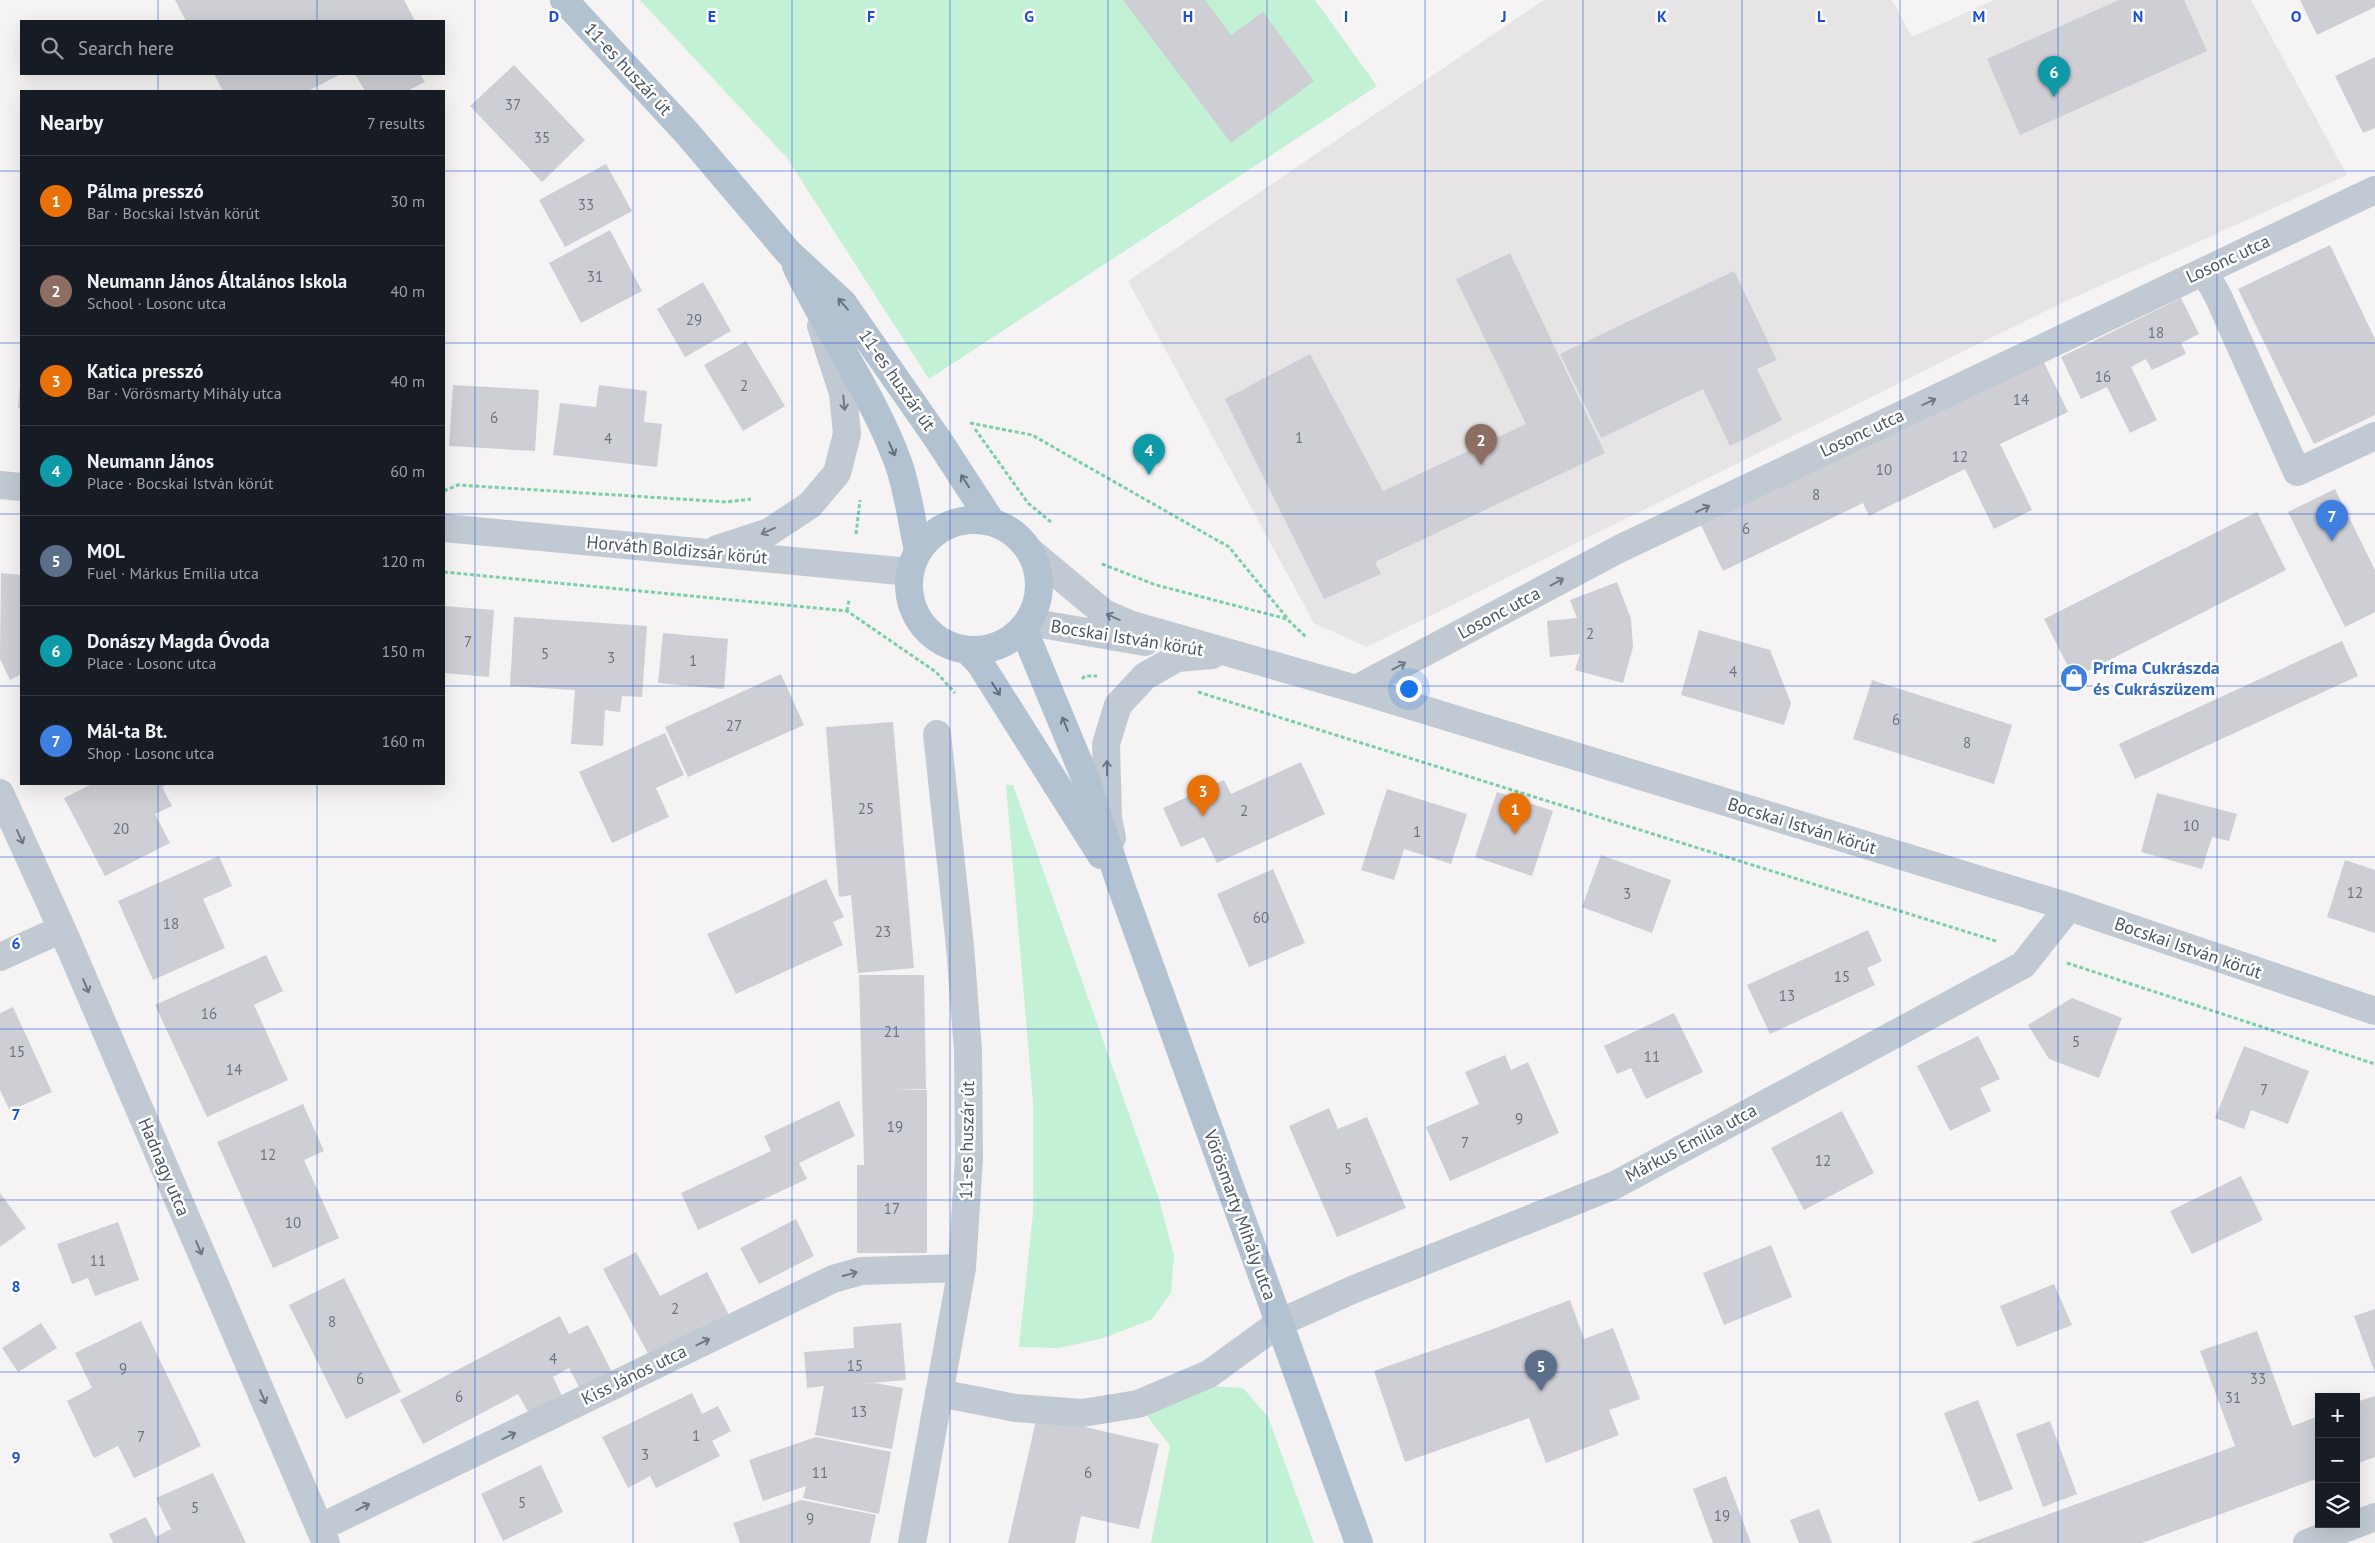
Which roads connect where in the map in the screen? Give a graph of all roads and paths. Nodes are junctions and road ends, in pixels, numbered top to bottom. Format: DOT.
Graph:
graph roads {
  1 [pos="564,0"];
  2 [pos="2375,190"];
  3 [pos="788,252"];
  4 [pos="2204,271"];
  5 [pos="815,306"];
  6 [pos="972,425"];
  7 [pos="2375,436"];
  8 [pos="938,440"];
  9 [pos="0,485"];
  10 [pos="20,487"];
  11 [pos="445,491"];
  12 [pos="754,499"];
  13 [pos="991,522"];
  14 [pos="445,528"];
  15 [pos="1058,528"];
  16 [pos="706,552"];
  17 [pos="1031,552"];
  18 [pos="1095,559"];
  19 [pos="914,561"];
  20 [pos="445,572"];
  21 [pos="1287,618"];
  22 [pos="1026,625"];
  23 [pos="1308,640"];
  24 [pos="967,650"];
  25 [pos="1226,653"];
  26 [pos="1356,689"];
  27 [pos="1197,692"];
  28 [pos="961,698"];
  29 [pos="937,734"];
  30 [pos="0,793"];
  31 [pos="1121,886"];
  32 [pos="2069,907"];
  33 [pos="62,929"];
  34 [pos="2034,953"];
  35 [pos="0,957"];
  36 [pos="2375,1011"];
  37 [pos="2375,1064"];
  38 [pos="962,1268"];
  39 [pos="1279,1323"];
  40 [pos="939,1394"];
  41 [pos="2375,1518"];
  42 [pos="323,1535"];
  43 [pos="912,1543"];
  44 [pos="1360,1543"];
  45 [pos="2307,1543"];
  1 -- 3 [label="main road, 11-es huszár út"];
  2 -- 4 [label="street, Losonc utca"];
  3 -- 5 [label="main road, 11-es huszár út"];
  8 -- 3 [label="main road, 11-es huszár út, one-way"];
  4 -- 7 [label="street"];
  26 -- 4 [label="street, Losonc utca, one-way"];
  5 -- 16 [label="street, one-way"];
  5 -- 19 [label="main road, 11-es huszár út, one-way"];
  6 -- 8 [label="path"];
  6 -- 15 [label="path"];
  6 -- 21 [label="path"];
  13 -- 8 [label="main road, 11-es huszár út, one-way"];
  9 -- 10 [label="street"];
  11 -- 12 [label="path"];
  13 -- 17 [label="main road"];
  13 -- 19 [label="main road"];
  14 -- 16 [label="street, Horváth Boldizsár körút"];
  16 -- 19 [label="street, Horváth Boldizsár körút"];
  17 -- 22 [label="main road"];
  25 -- 17 [label="street, Bocskai István körút, one-way"];
  18 -- 21 [label="path"];
  19 -- 24 [label="main road"];
  20 -- 28 [label="path"];
  21 -- 23 [label="path"];
  22 -- 24 [label="main road"];
  22 -- 25 [label="street, Bocskai István körút"];
  31 -- 22 [label="main road, one-way"];
  24 -- 31 [label="main road, one-way"];
  25 -- 26 [label="street, Bocskai István körút"];
  31 -- 25 [label="street, one-way"];
  26 -- 32 [label="street, Bocskai István körút"];
  27 -- 34 [label="path"];
  29 -- 38 [label="street, 11-es huszár út"];
  30 -- 33 [label="street, Hadnagy utca, one-way"];
  31 -- 39 [label="main road, Vörösmarty Mihály utca"];
  32 -- 34 [label="street, Márkus Emília utca"];
  32 -- 36 [label="street, Bocskai István körút"];
  33 -- 35 [label="street"];
  33 -- 42 [label="street, Hadnagy utca, one-way"];
  34 -- 37 [label="path"];
  34 -- 39 [label="street, Márkus Emília utca"];
  38 -- 40 [label="street, 11-es huszár út"];
  42 -- 38 [label="street, Kiss János utca, one-way"];
  39 -- 40 [label="street, Márkus Emília utca"];
  39 -- 44 [label="main road, Vörösmarty Mihály utca"];
  40 -- 43 [label="street, 11-es huszár út"];
  41 -- 45 [label="street"];
}
